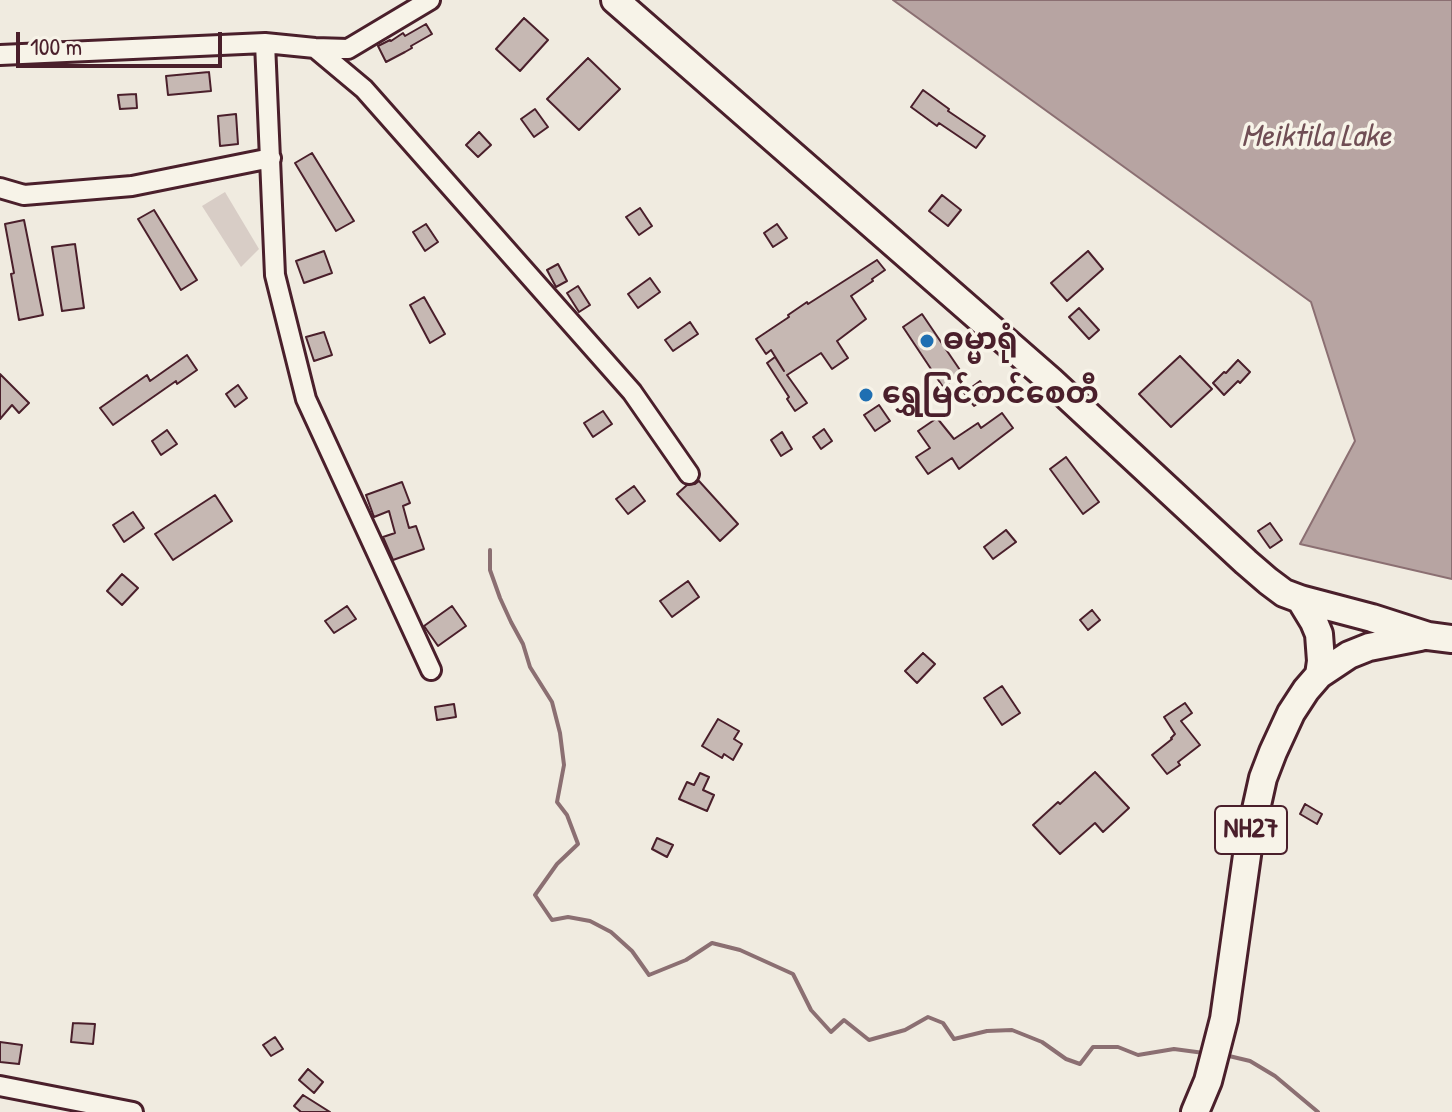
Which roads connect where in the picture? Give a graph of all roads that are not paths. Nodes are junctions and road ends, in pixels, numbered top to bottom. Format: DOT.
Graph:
graph roads {
  1 [pos="430,0"];
  2 [pos="615,0"];
  3 [pos="265,43"];
  4 [pos="315,48"];
  5 [pos="0,55"];
  6 [pos="271,158"];
  7 [pos="0,188"];
  8 [pos="689,474"];
  9 [pos="1300,599"];
  10 [pos="1440,638"];
  11 [pos="431,670"];
  12 [pos="1319,675"];
  13 [pos="0,1086"];
  14 [pos="133,1112"];
  15 [pos="1195,1112"];
  1 -- 4 [label="street"];
  2 -- 9 [label="highway"];
  3 -- 4 [label="street"];
  3 -- 5 [label="street"];
  3 -- 6 [label="street"];
  4 -- 8 [label="street"];
  6 -- 7 [label="street"];
  6 -- 11 [label="street"];
  9 -- 10 [label="highway"];
  9 -- 12 [label="highway"];
  10 -- 12 [label="highway, NH27"];
  12 -- 15 [label="highway, NH27"];
  13 -- 14 [label="street"];
}
